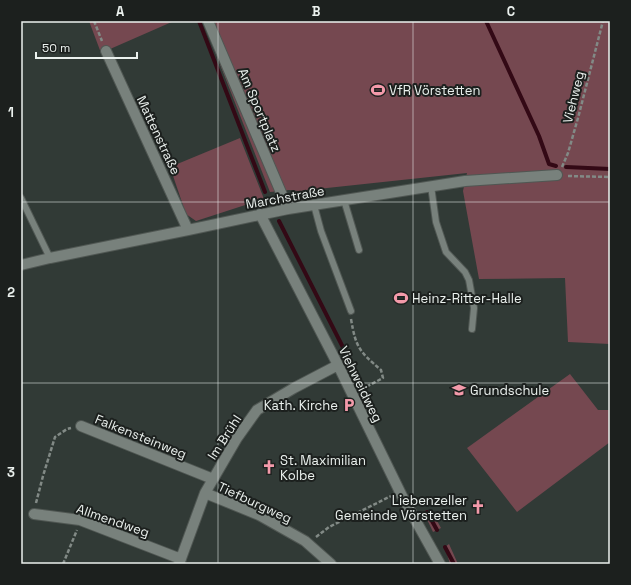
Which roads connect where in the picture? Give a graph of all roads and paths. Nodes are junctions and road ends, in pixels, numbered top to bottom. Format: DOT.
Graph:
graph roads {
  1 [pos="94,21"];
  2 [pos="208,21"];
  3 [pos="602,21"];
  4 [pos="106,51"];
  5 [pos="557,175"];
  6 [pos="610,177"];
  7 [pos="431,186"];
  8 [pos="21,198"];
  9 [pos="344,200"];
  10 [pos="314,205"];
  11 [pos="288,209"];
  12 [pos="260,214"];
  13 [pos="188,230"];
  14 [pos="359,250"];
  15 [pos="50,258"];
  16 [pos="21,266"];
  17 [pos="352,311"];
  18 [pos="472,329"];
  19 [pos="338,365"];
  20 [pos="373,382"];
  21 [pos="81,426"];
  22 [pos="213,479"];
  23 [pos="400,491"];
  24 [pos="205,493"];
  25 [pos="34,514"];
  26 [pos="80,520"];
  27 [pos="305,541"];
  28 [pos="180,561"];
  29 [pos="63,564"];
  30 [pos="331,564"];
  31 [pos="440,564"];
  1 -- 4 [label="path"];
  2 -- 11 [label="street, Am Sportplatz"];
  3 -- 5 [label="path, Viehweg"];
  4 -- 13 [label="street, Mattenstraße"];
  5 -- 6 [label="path"];
  5 -- 7 [label="street, Marchstraße"];
  7 -- 9 [label="street, Marchstraße"];
  7 -- 18 [label="lane"];
  8 -- 15 [label="lane"];
  9 -- 10 [label="street, Marchstraße"];
  9 -- 14 [label="lane"];
  10 -- 11 [label="street, Marchstraße"];
  10 -- 17 [label="lane"];
  11 -- 12 [label="street, Marchstraße"];
  12 -- 13 [label="street, Marchstraße"];
  12 -- 19 [label="street, Viehweidweg"];
  13 -- 15 [label="street, Marchstraße"];
  15 -- 16 [label="street, Marchstraße"];
  17 -- 20 [label="path"];
  19 -- 22 [label="street, Im Brühl"];
  19 -- 23 [label="street, Viehweidweg"];
  21 -- 22 [label="street, Falkensteinweg"];
  21 -- 25 [label="path"];
  22 -- 24 [label="street, Im Brühl"];
  23 -- 27 [label="path"];
  23 -- 31 [label="street, Viehweidweg"];
  24 -- 27 [label="street, Tiefburgweg"];
  24 -- 28 [label="street, Im Brühl"];
  25 -- 26 [label="street, Allmendweg"];
  26 -- 28 [label="street, Allmendweg"];
  26 -- 29 [label="path"];
  27 -- 30 [label="street, Tiefburgweg"];
}
